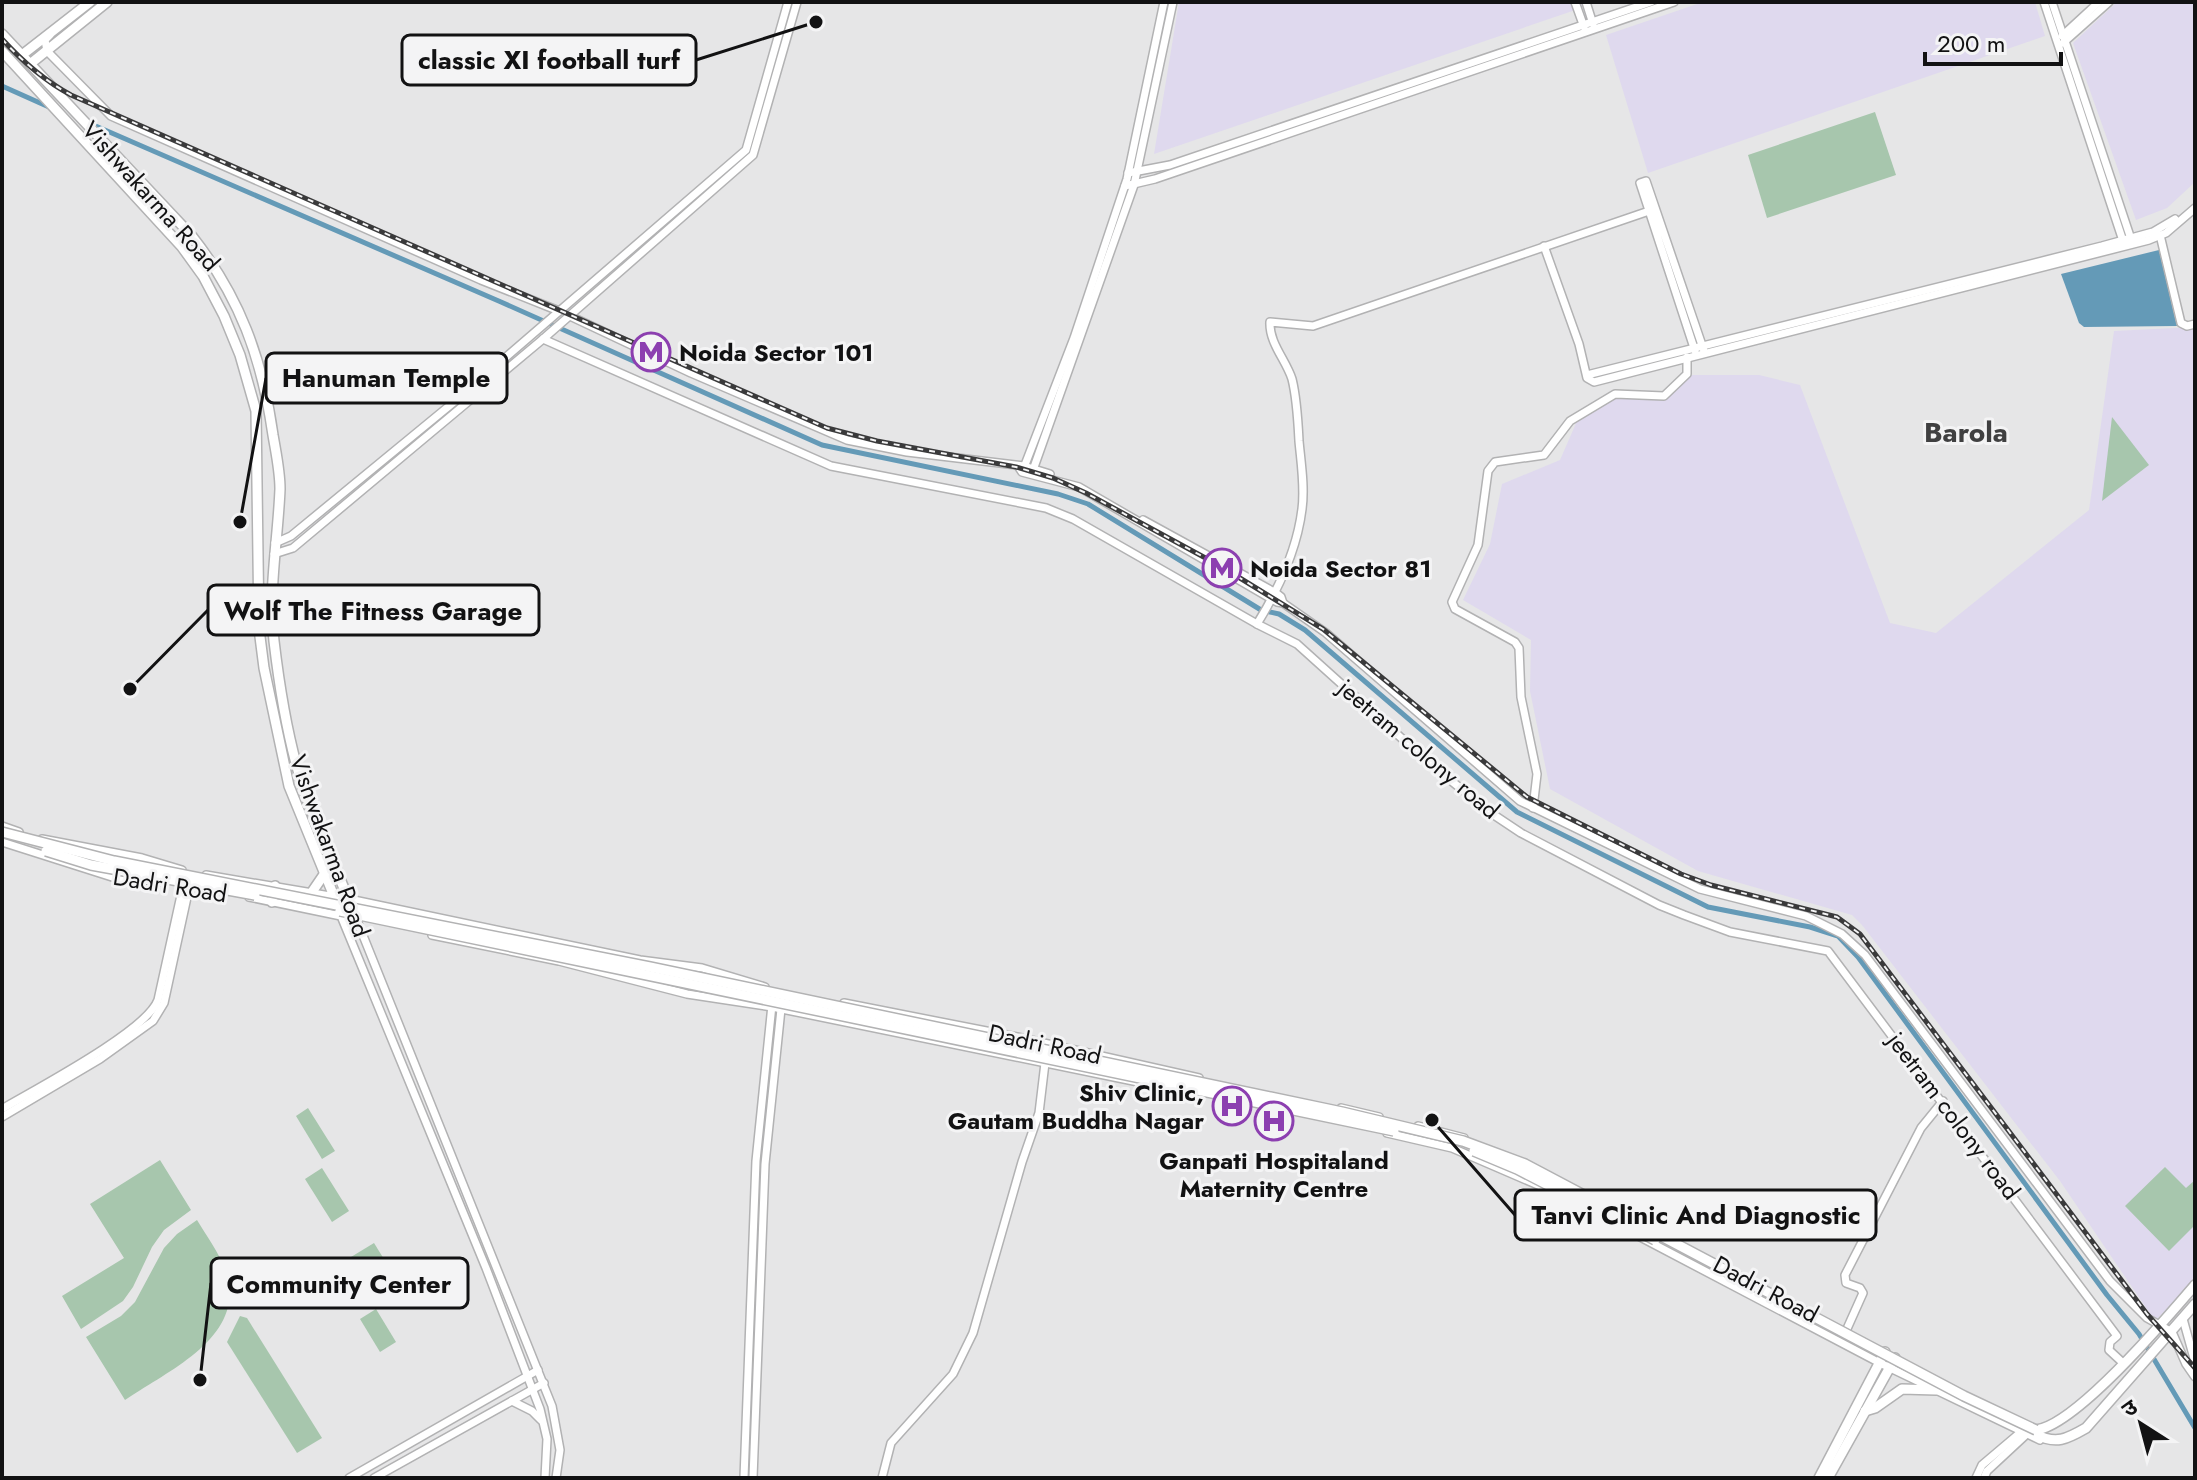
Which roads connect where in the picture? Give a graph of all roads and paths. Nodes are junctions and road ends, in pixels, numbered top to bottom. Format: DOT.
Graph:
graph roads {
  1 [pos="90,2"];
  2 [pos="107,2"];
  3 [pos="788,2"];
  4 [pos="797,2"];
  5 [pos="1164,2"];
  6 [pos="1173,2"];
  7 [pos="1575,2"];
  8 [pos="1586,2"];
  9 [pos="1651,2"];
  10 [pos="1674,2"];
  11 [pos="2044,2"];
  12 [pos="2052,2"];
  13 [pos="2109,2"];
  14 [pos="2099,5"];
  15 [pos="1589,28"];
  16 [pos="53,29"];
  17 [pos="2,34"];
  18 [pos="2061,41"];
  19 [pos="2,51"];
  20 [pos="47,51"];
  21 [pos="22,55"];
  22 [pos="30,64"];
  23 [pos="1133,172"];
  24 [pos="1134,185"];
  25 [pos="1125,186"];
  26 [pos="149,190"];
  27 [pos="137,198"];
  28 [pos="2195,201"];
  29 [pos="163,205"];
  30 [pos="2195,208"];
  31 [pos="1649,211"];
  32 [pos="153,215"];
  33 [pos="2160,235"];
  34 [pos="2128,242"];
  35 [pos="1544,246"];
  36 [pos="559,311"];
  37 [pos="570,316"];
  38 [pos="2195,324"];
  39 [pos="544,339"];
  40 [pos="1700,351"];
  41 [pos="1687,357"];
  42 [pos="273,368"];
  43 [pos="1587,375"];
  44 [pos="262,379"];
  45 [pos="1021,468"];
  46 [pos="1032,471"];
  47 [pos="275,543"];
  48 [pos="274,554"];
  49 [pos="1272,600"];
  50 [pos="1259,621"];
  51 [pos="1533,808"];
  52 [pos="2,834"];
  53 [pos="189,872"];
  54 [pos="325,873"];
  55 [pos="186,885"];
  56 [pos="275,886"];
  57 [pos="312,892"];
  58 [pos="336,897"];
  59 [pos="349,899"];
  60 [pos="272,902"];
  61 [pos="341,916"];
  62 [pos="356,918"];
  63 [pos="777,990"];
  64 [pos="787,991"];
  65 [pos="772,1007"];
  66 [pos="781,1010"];
  67 [pos="1045,1063"];
  68 [pos="1943,1101"];
  69 [pos="2,1109"];
  70 [pos="2,1117"];
  71 [pos="1630,1216"];
  72 [pos="1624,1230"];
  73 [pos="502,1243"];
  74 [pos="490,1247"];
  75 [pos="2195,1285"];
  76 [pos="2195,1304"];
  77 [pos="2183,1319"];
  78 [pos="2159,1326"];
  79 [pos="1846,1331"];
  80 [pos="2172,1332"];
  81 [pos="1885,1352"];
  82 [pos="2194,1358"];
  83 [pos="2126,1359"];
  84 [pos="1888,1362"];
  85 [pos="538,1370"];
  86 [pos="528,1376"];
  87 [pos="2195,1377"];
  88 [pos="544,1383"];
  89 [pos="533,1390"];
  90 [pos="1936,1390"];
  91 [pos="512,1401"];
  92 [pos="1865,1411"];
  93 [pos="543,1421"];
  94 [pos="2029,1430"];
  95 [pos="349,1478"];
  96 [pos="374,1478"];
  97 [pos="545,1478"];
  98 [pos="556,1478"];
  99 [pos="744,1478"];
  100 [pos="753,1478"];
  101 [pos="882,1478"];
  102 [pos="1819,1478"];
  103 [pos="1828,1478"];
  104 [pos="1976,1478"];
  105 [pos="1984,1478"];
  1 -- 16 [label="main road"];
  2 -- 20 [label="main road"];
  3 -- 36 [label="street"];
  4 -- 37 [label="street"];
  5 -- 23 [label="street"];
  6 -- 23 [label="street"];
  7 -- 15 [label="street"];
  8 -- 15 [label="street"];
  9 -- 15 [label="street"];
  10 -- 15 [label="street"];
  11 -- 18 [label="street"];
  12 -- 18 [label="street"];
  13 -- 14 [label="street"];
  14 -- 18 [label="street"];
  15 -- 23 [label="street"];
  15 -- 24 [label="street"];
  16 -- 20 [label="street"];
  16 -- 21 [label="main road"];
  17 -- 21 [label="main road, Vishwakarma Road"];
  18 -- 34 [label="street"];
  19 -- 27 [label="main road, Vishwakarma Road"];
  20 -- 22 [label="main road"];
  20 -- 36 [label="street"];
  21 -- 22 [label="main road, Vishwakarma Road"];
  22 -- 26 [label="main road, Vishwakarma Road"];
  23 -- 24 [label="street"];
  23 -- 25 [label="street"];
  24 -- 25 [label="street"];
  24 -- 46 [label="street"];
  25 -- 45 [label="street"];
  26 -- 27 [label="main road"];
  26 -- 29 [label="main road, Vishwakarma Road"];
  27 -- 32 [label="main road, Vishwakarma Road"];
  28 -- 34 [label="street"];
  29 -- 32 [label="main road"];
  29 -- 44 [label="main road, Vishwakarma Road"];
  30 -- 33 [label="street"];
  31 -- 35 [label="street"];
  31 -- 40 [label="street"];
  31 -- 40 [label="street"];
  32 -- 54 [label="main road, Vishwakarma Road"];
  33 -- 34 [label="street"];
  33 -- 38 [label="street"];
  34 -- 40 [label="street"];
  35 -- 43 [label="street"];
  35 -- 49 [label="street"];
  36 -- 47 [label="street"];
  37 -- 39 [label="street"];
  37 -- 45 [label="street"];
  39 -- 48 [label="street"];
  39 -- 50 [label="street, jeetram colony road"];
  40 -- 41 [label="street"];
  40 -- 43 [label="street"];
  41 -- 43 [label="street"];
  41 -- 51 [label="street"];
  42 -- 44 [label="main road"];
  44 -- 47 [label="main road, Vishwakarma Road"];
  45 -- 46 [label="street"];
  46 -- 49 [label="street"];
  47 -- 48 [label="main road, Vishwakarma Road"];
  48 -- 59 [label="main road, Vishwakarma Road"];
  49 -- 50 [label="street"];
  49 -- 51 [label="street"];
  50 -- 68 [label="street, jeetram colony road"];
  51 -- 78 [label="street"];
  52 -- 53 [label="street, Dadri Road"];
  52 -- 55 [label="street, Dadri Road"];
  52 -- 94 [label="main road, bridge"];
  53 -- 55 [label="street"];
  53 -- 56 [label="street, Dadri Road"];
  54 -- 57 [label="main road"];
  54 -- 58 [label="main road, Vishwakarma Road"];
  55 -- 60 [label="street, Dadri Road"];
  55 -- 69 [label="street"];
  55 -- 70 [label="street"];
  56 -- 57 [label="street, Dadri Road"];
  56 -- 60 [label="main road"];
  57 -- 58 [label="street, Dadri Road"];
  58 -- 61 [label="main road, Vishwakarma Road"];
  59 -- 62 [label="main road, Vishwakarma Road"];
  59 -- 63 [label="street, Dadri Road"];
  60 -- 61 [label="street, Dadri Road"];
  61 -- 86 [label="street, Vishwakarma Road"];
  62 -- 65 [label="street, Dadri Road"];
  62 -- 74 [label="street, Vishwakarma Road"];
  63 -- 64 [label="street, Dadri Road"];
  63 -- 65 [label="street"];
  64 -- 66 [label="street"];
  64 -- 71 [label="street, Dadri Road"];
  65 -- 66 [label="street, Dadri Road"];
  65 -- 99 [label="street"];
  66 -- 67 [label="street, Dadri Road"];
  66 -- 100 [label="street"];
  67 -- 72 [label="street, Dadri Road"];
  67 -- 101 [label="street"];
  68 -- 79 [label="street"];
  68 -- 83 [label="street, jeetram colony road"];
  71 -- 72 [label="street"];
  71 -- 79 [label="street, Dadri Road"];
  72 -- 84 [label="street, Dadri Road"];
  73 -- 74 [label="street"];
  74 -- 85 [label="street, Vishwakarma Road"];
  75 -- 78 [label="main road"];
  76 -- 77 [label="main road"];
  77 -- 80 [label="main road"];
  77 -- 82 [label="street"];
  78 -- 80 [label="street"];
  78 -- 83 [label="main road"];
  79 -- 81 [label="street, Dadri Road"];
  80 -- 87 [label="street"];
  80 -- 94 [label="main road"];
  81 -- 84 [label="main road"];
  83 -- 94 [label="main road"];
  84 -- 90 [label="street, Dadri Road"];
  84 -- 92 [label="main road"];
  84 -- 94 [label="street, Dadri Road"];
  84 -- 102 [label="main road"];
  85 -- 86 [label="street"];
  85 -- 88 [label="street, Vishwakarma Road"];
  86 -- 89 [label="street, Vishwakarma Road"];
  86 -- 95 [label="street"];
  88 -- 89 [label="street"];
  88 -- 98 [label="street, Vishwakarma Road"];
  89 -- 91 [label="street"];
  89 -- 93 [label="street, Vishwakarma Road"];
  90 -- 92 [label="main road"];
  90 -- 94 [label="street, Dadri Road"];
  91 -- 93 [label="street"];
  91 -- 96 [label="street"];
  92 -- 103 [label="main road"];
  93 -- 97 [label="street, Vishwakarma Road"];
  94 -- 104 [label="street"];
  94 -- 105 [label="street"];
}
